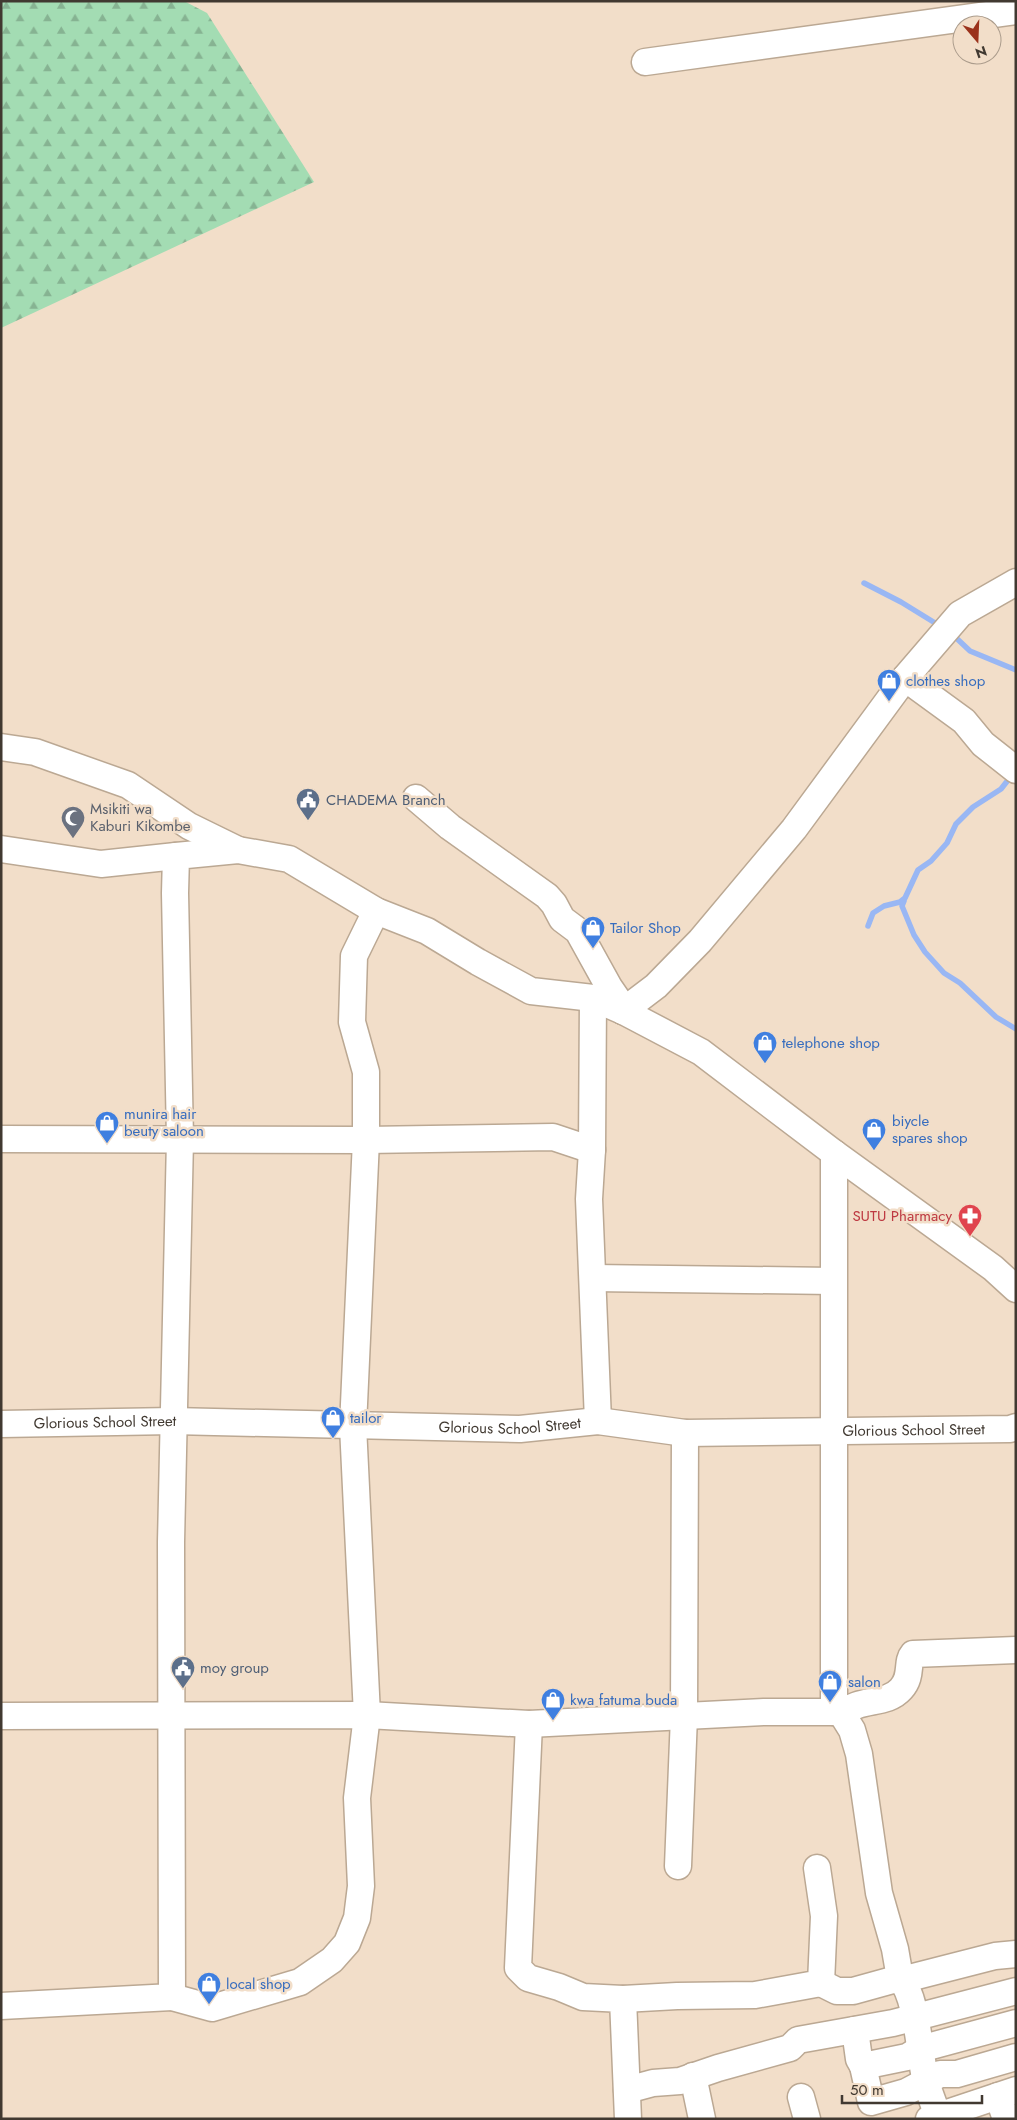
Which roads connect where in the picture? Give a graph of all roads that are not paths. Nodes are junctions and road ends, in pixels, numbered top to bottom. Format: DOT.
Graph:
graph roads {
  1 [pos="1016,11"];
  2 [pos="645,62"];
  3 [pos="1016,582"];
  4 [pos="905,678"];
  5 [pos="1,747"];
  6 [pos="1013,768"];
  7 [pos="416,798"];
  8 [pos="1,849"];
  9 [pos="238,850"];
  10 [pos="176,856"];
  11 [pos="376,911"];
  12 [pos="593,998"];
  13 [pos="623,1012"];
  14 [pos="1,1139"];
  15 [pos="180,1139"];
  16 [pos="366,1140"];
  17 [pos="592,1150"];
  18 [pos="834,1153"];
  19 [pos="593,1278"];
  20 [pos="833,1281"];
  21 [pos="1016,1289"];
  22 [pos="598,1421"];
  23 [pos="173,1422"];
  24 [pos="1,1424"];
  25 [pos="353,1426"];
  26 [pos="1016,1427"];
  27 [pos="833,1430"];
  28 [pos="685,1433"];
  29 [pos="1016,1650"];
  30 [pos="838,1713"];
  31 [pos="172,1714"];
  32 [pos="367,1715"];
  33 [pos="1,1716"];
  34 [pos="684,1716"];
  35 [pos="529,1724"];
  36 [pos="678,1866"];
  37 [pos="817,1868"];
  38 [pos="1016,1954"];
  39 [pos="958,1965"];
  40 [pos="900,1978"];
  41 [pos="821,1983"];
  42 [pos="1016,1991"];
  43 [pos="172,1997"];
  44 [pos="622,1999"];
  45 [pos="969,2004"];
  46 [pos="1,2006"];
  47 [pos="915,2018"];
  48 [pos="1016,2024"];
  49 [pos="855,2030"];
  50 [pos="979,2033"];
  51 [pos="920,2049"];
  52 [pos="1016,2057"];
  53 [pos="863,2066"];
  54 [pos="693,2076"];
  55 [pos="926,2082"];
  56 [pos="627,2090"];
  57 [pos="1007,2102"];
  58 [pos="873,2111"];
  59 [pos="935,2118"];
  60 [pos="628,2119"];
  61 [pos="702,2119"];
  1 -- 2 [label="street"];
  3 -- 4 [label="street"];
  4 -- 6 [label="street"];
  4 -- 13 [label="street"];
  5 -- 9 [label="street"];
  7 -- 13 [label="street"];
  8 -- 10 [label="street"];
  9 -- 10 [label="street"];
  9 -- 11 [label="street"];
  10 -- 15 [label="street"];
  11 -- 12 [label="street"];
  11 -- 16 [label="street"];
  12 -- 13 [label="street"];
  12 -- 17 [label="street"];
  13 -- 18 [label="street"];
  14 -- 15 [label="street"];
  15 -- 16 [label="street"];
  15 -- 23 [label="street"];
  16 -- 17 [label="street"];
  16 -- 25 [label="street"];
  17 -- 19 [label="street"];
  18 -- 20 [label="street"];
  18 -- 21 [label="street"];
  19 -- 20 [label="street"];
  19 -- 22 [label="street"];
  20 -- 27 [label="street"];
  22 -- 25 [label="street, Glorious School Street"];
  22 -- 28 [label="street, Glorious School Street"];
  23 -- 24 [label="street, Glorious School Street"];
  23 -- 25 [label="street, Glorious School Street"];
  23 -- 31 [label="street"];
  25 -- 32 [label="street"];
  26 -- 27 [label="street, Glorious School Street"];
  27 -- 28 [label="street, Glorious School Street"];
  27 -- 30 [label="street"];
  28 -- 34 [label="street"];
  29 -- 30 [label="street"];
  30 -- 34 [label="street"];
  30 -- 40 [label="street"];
  31 -- 32 [label="street"];
  31 -- 33 [label="street"];
  31 -- 43 [label="street"];
  32 -- 35 [label="street"];
  32 -- 43 [label="street"];
  34 -- 35 [label="street"];
  34 -- 36 [label="street"];
  35 -- 44 [label="street"];
  37 -- 41 [label="street"];
  38 -- 39 [label="street"];
  39 -- 40 [label="street"];
  39 -- 45 [label="street"];
  40 -- 41 [label="street"];
  40 -- 47 [label="street"];
  41 -- 44 [label="street"];
  42 -- 45 [label="street"];
  43 -- 46 [label="street"];
  44 -- 56 [label="street"];
  45 -- 47 [label="street"];
  45 -- 50 [label="street"];
  47 -- 49 [label="street"];
  47 -- 51 [label="street"];
  48 -- 50 [label="street"];
  49 -- 53 [label="street"];
  49 -- 54 [label="street"];
  50 -- 51 [label="street"];
  51 -- 53 [label="street"];
  51 -- 55 [label="street"];
  52 -- 55 [label="street"];
  53 -- 58 [label="street"];
  54 -- 56 [label="street"];
  54 -- 61 [label="street"];
  55 -- 58 [label="street"];
  55 -- 59 [label="street"];
  56 -- 60 [label="street"];
  57 -- 59 [label="street"];
}
